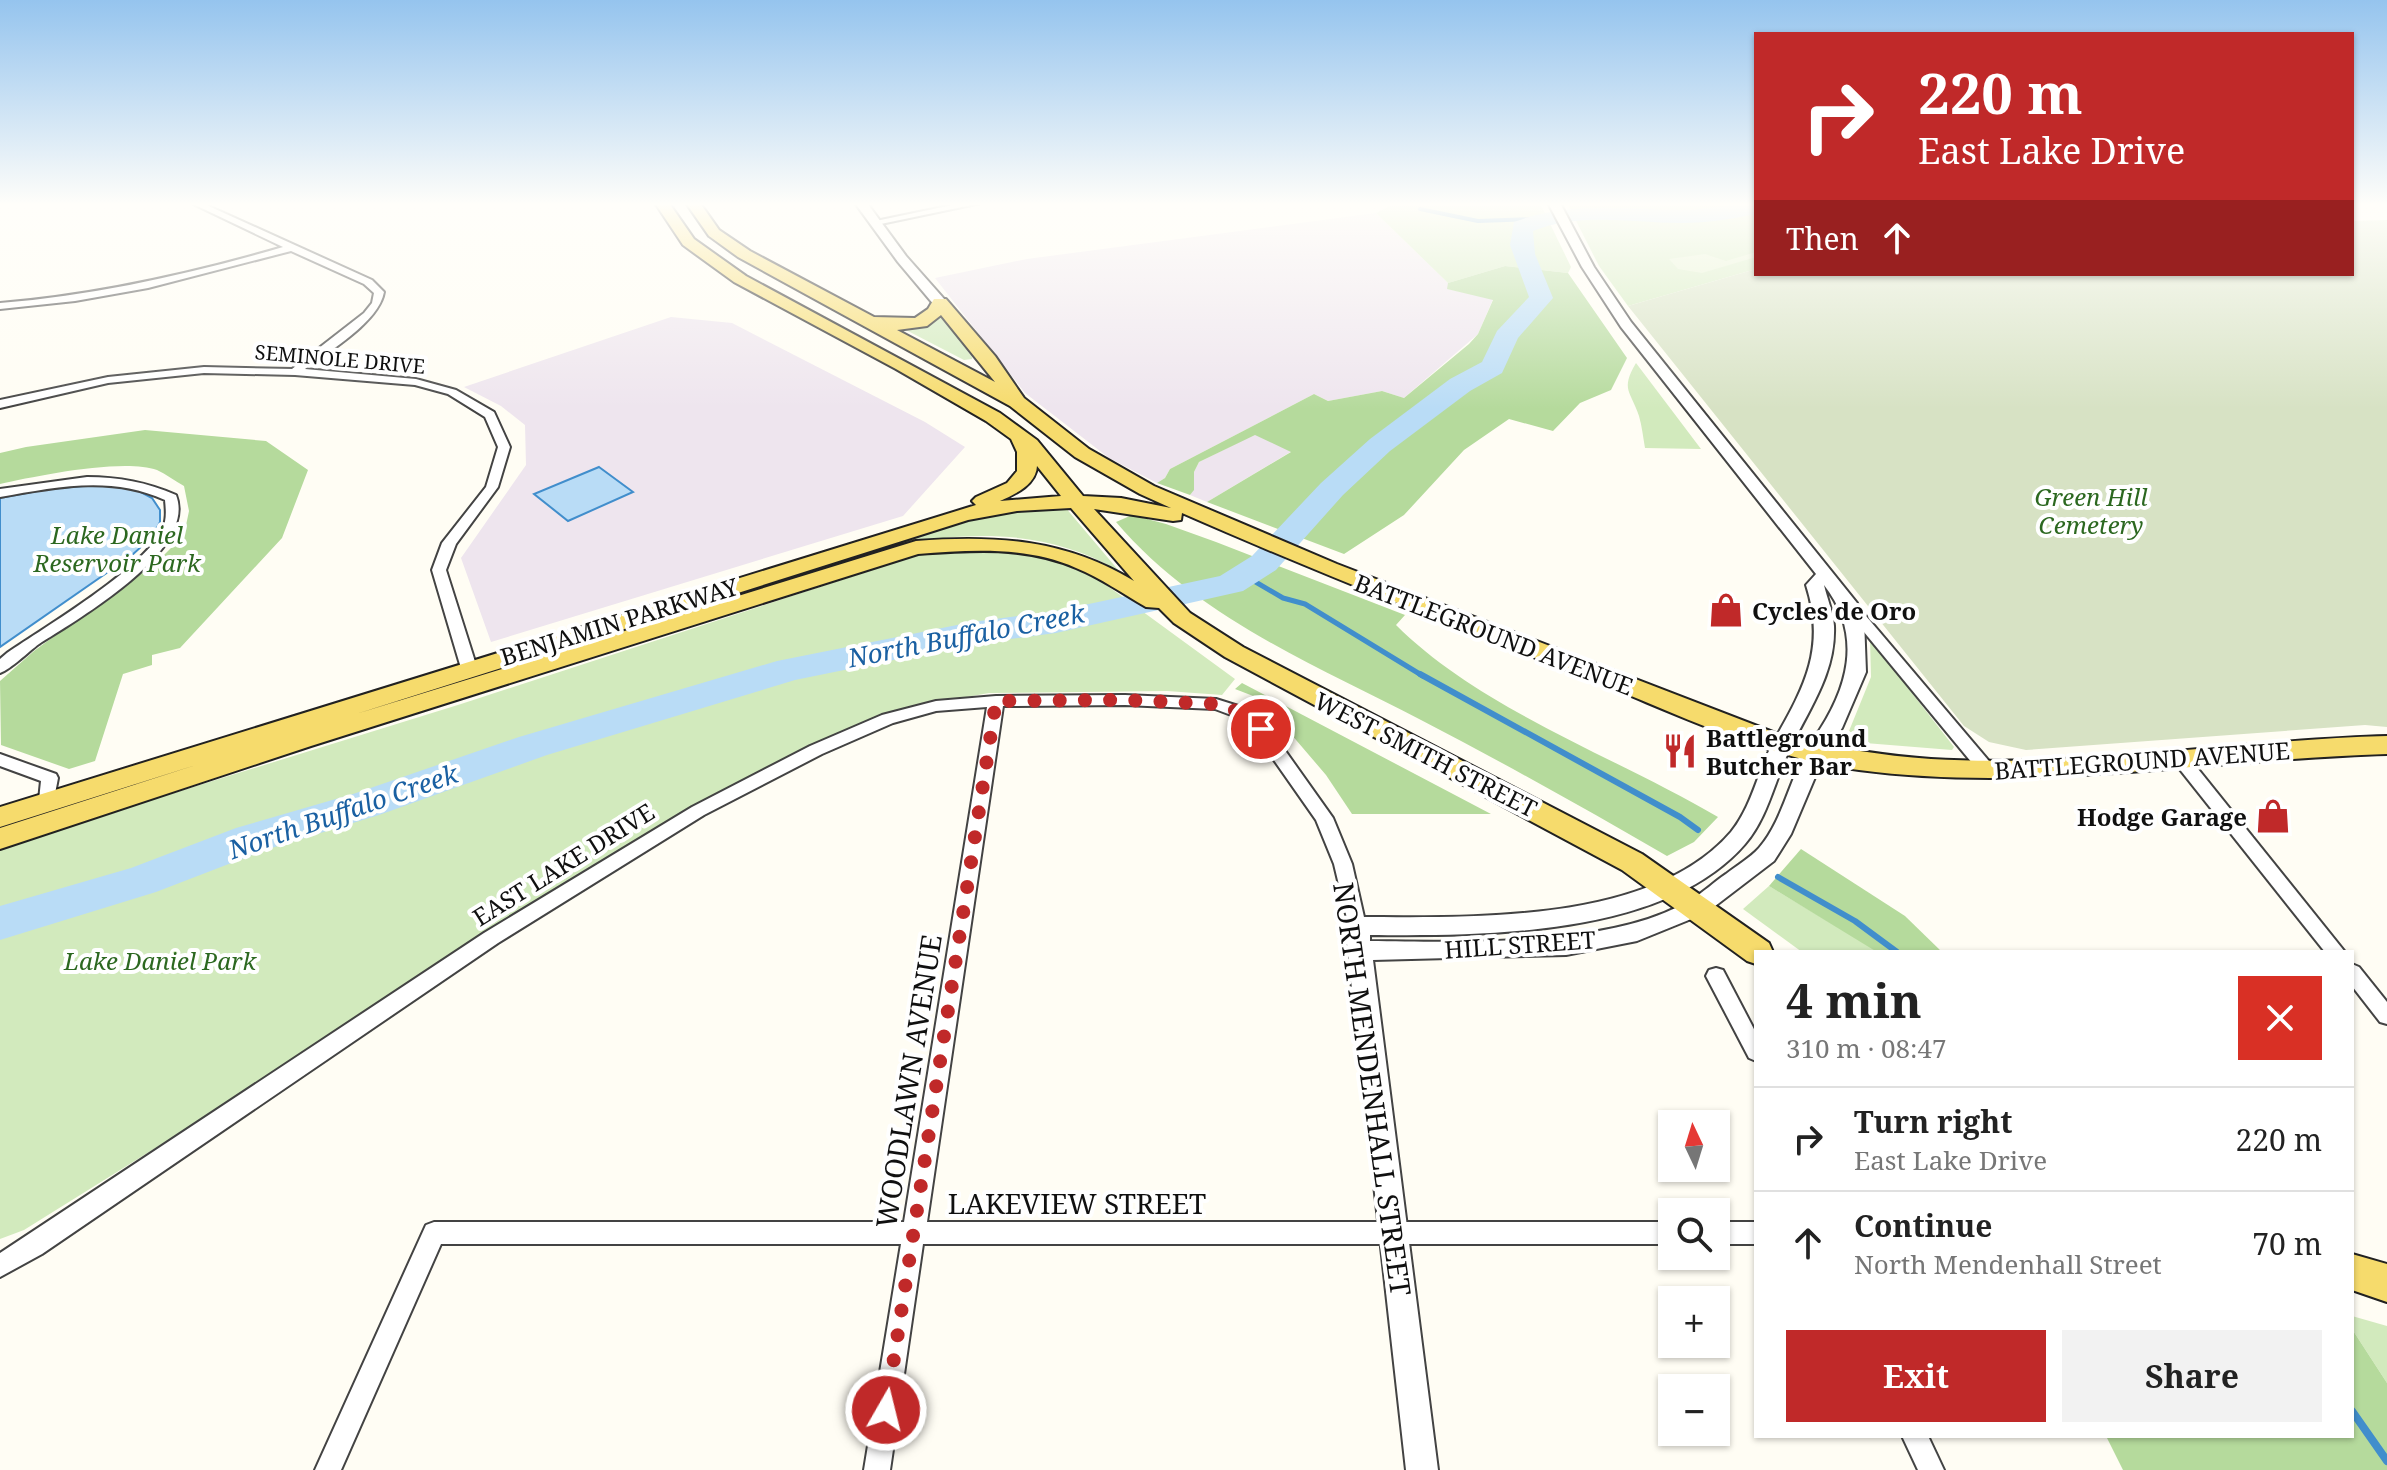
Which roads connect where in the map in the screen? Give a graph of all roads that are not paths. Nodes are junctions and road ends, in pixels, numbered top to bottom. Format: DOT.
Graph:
graph roads {
  1 [pos="204,272"];
  2 [pos="346,272"];
  3 [pos="730,272"];
  4 [pos="778,272"];
  5 [pos="915,272"];
  6 [pos="1593,272"];
  7 [pos="940,303"];
  8 [pos="0,306"];
  9 [pos="867,320"];
  10 [pos="295,372"];
  11 [pos="1017,402"];
  12 [pos="0,404"];
  13 [pos="1019,436"];
  14 [pos="0,493"];
  15 [pos="1080,501"];
  16 [pos="914,528"];
  17 [pos="1246,535"];
  18 [pos="1823,576"];
  19 [pos="1141,587"];
  20 [pos="1848,603"];
  21 [pos="1182,618"];
  22 [pos="0,668"];
  23 [pos="469,668"];
  24 [pos="996,701"];
  25 [pos="1222,705"];
  26 [pos="1781,745"];
  27 [pos="2387,745"];
  28 [pos="1814,754"];
  29 [pos="2180,758"];
  30 [pos="0,760"];
  31 [pos="1988,771"];
  32 [pos="47,800"];
  33 [pos="0,817"];
  34 [pos="0,839"];
  35 [pos="1668,887"];
  36 [pos="1698,907"];
  37 [pos="1358,938"];
  38 [pos="1755,950"];
  39 [pos="2334,950"];
  40 [pos="2354,975"];
  41 [pos="1716,976"];
  42 [pos="2387,1016"];
  43 [pos="1754,1048"];
  44 [pos="1394,1232"];
  45 [pos="912,1233"];
  46 [pos="1658,1233"];
  47 [pos="1730,1233"];
  48 [pos="1754,1233"];
  49 [pos="0,1266"];
  50 [pos="2354,1273"];
  51 [pos="2387,1283"];
  52 [pos="1916,1438"];
  53 [pos="328,1470"];
  54 [pos="877,1470"];
  55 [pos="1422,1470"];
  56 [pos="1931,1470"];
  1 -- 8 [label="street"];
  2 -- 10 [label="street"];
  3 -- 13 [label="main road"];
  4 -- 9 [label="main road, BATTLEGROUND AVENUE"];
  5 -- 7 [label="street"];
  6 -- 18 [label="street"];
  7 -- 9 [label="main road"];
  7 -- 11 [label="main road"];
  9 -- 11 [label="main road, BATTLEGROUND AVENUE"];
  10 -- 12 [label="street, SEMINOLE DRIVE"];
  10 -- 23 [label="street, SEMINOLE DRIVE"];
  11 -- 17 [label="main road, BATTLEGROUND AVENUE"];
  13 -- 15 [label="main road"];
  13 -- 16 [label="main road"];
  14 -- 22 [label="street"];
  15 -- 16 [label="main road, BENJAMIN PARKWAY"];
  15 -- 17 [label="main road, BENJAMIN PARKWAY"];
  15 -- 19 [label="main road"];
  16 -- 23 [label="main road, BENJAMIN PARKWAY"];
  17 -- 26 [label="main road, BATTLEGROUND AVENUE"];
  18 -- 20 [label="street"];
  18 -- 26 [label="street, HILL STREET"];
  19 -- 21 [label="main road, BENJAMIN PARKWAY"];
  19 -- 34 [label="main road, BENJAMIN PARKWAY"];
  20 -- 28 [label="street, HILL STREET"];
  20 -- 31 [label="street"];
  21 -- 35 [label="main road, WEST SMITH STREET"];
  23 -- 32 [label="main road, BENJAMIN PARKWAY"];
  24 -- 25 [label="street, EAST LAKE DRIVE"];
  24 -- 45 [label="street, WOODLAWN AVENUE"];
  24 -- 49 [label="street, EAST LAKE DRIVE"];
  25 -- 37 [label="street, NORTH MENDENHALL STREET"];
  26 -- 28 [label="main road, BATTLEGROUND AVENUE"];
  26 -- 35 [label="street, HILL STREET"];
  27 -- 29 [label="main road, BATTLEGROUND AVENUE"];
  28 -- 31 [label="main road, BATTLEGROUND AVENUE"];
  28 -- 36 [label="street, HILL STREET"];
  29 -- 31 [label="main road, BATTLEGROUND AVENUE"];
  29 -- 39 [label="street"];
  30 -- 32 [label="street"];
  32 -- 33 [label="main road, BENJAMIN PARKWAY"];
  35 -- 36 [label="main road, WEST SMITH STREET"];
  35 -- 37 [label="street, HILL STREET"];
  36 -- 37 [label="street, HILL STREET"];
  36 -- 38 [label="main road, WEST SMITH STREET"];
  37 -- 44 [label="street, NORTH MENDENHALL STREET"];
  40 -- 42 [label="street"];
  41 -- 43 [label="street"];
  44 -- 45 [label="street, LAKEVIEW STREET"];
  44 -- 46 [label="street, LAKEVIEW STREET"];
  44 -- 55 [label="street, NORTH MENDENHALL STREET"];
  45 -- 53 [label="street, LAKEVIEW STREET"];
  45 -- 54 [label="street, WOODLAWN AVENUE"];
  47 -- 48 [label="street"];
  50 -- 51 [label="main road"];
  52 -- 56 [label="street"];
}
